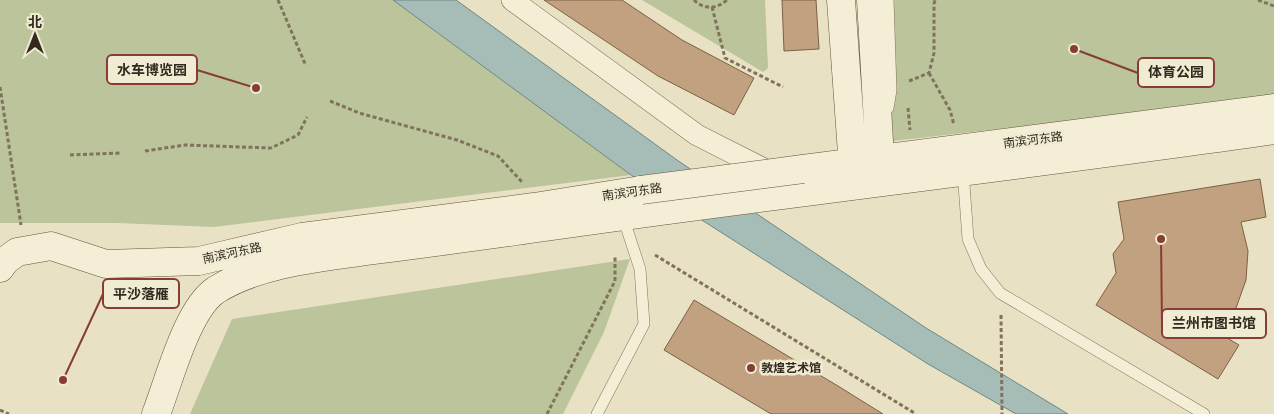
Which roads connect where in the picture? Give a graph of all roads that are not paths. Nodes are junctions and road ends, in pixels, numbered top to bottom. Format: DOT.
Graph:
graph roads {
  1 [pos="512,0"];
  2 [pos="841,0"];
  3 [pos="871,0"];
  4 [pos="888,0"];
  5 [pos="1274,108"];
  6 [pos="1274,130"];
  7 [pos="961,160"];
  8 [pos="880,170"];
  9 [pos="853,174"];
  10 [pos="805,180"];
  11 [pos="634,214"];
  12 [pos="0,268"];
  13 [pos="156,414"];
  14 [pos="597,414"];
  15 [pos="1204,414"];
  1 -- 10 [label="street"];
  2 -- 9 [label="main road"];
  3 -- 8 [label="main road"];
  4 -- 8 [label="lane"];
  5 -- 7 [label="main road, 南滨河东路"];
  6 -- 7 [label="main road, 南滨河东路"];
  7 -- 8 [label="main road, 南滨河东路"];
  7 -- 15 [label="lane"];
  8 -- 9 [label="main road, 南滨河东路"];
  9 -- 10 [label="main road, 南滨河东路"];
  10 -- 11 [label="main road, 南滨河东路, bridge"];
  11 -- 12 [label="main road, 南滨河东路"];
  11 -- 13 [label="main road, 南滨河东路"];
  11 -- 14 [label="lane"];
}
